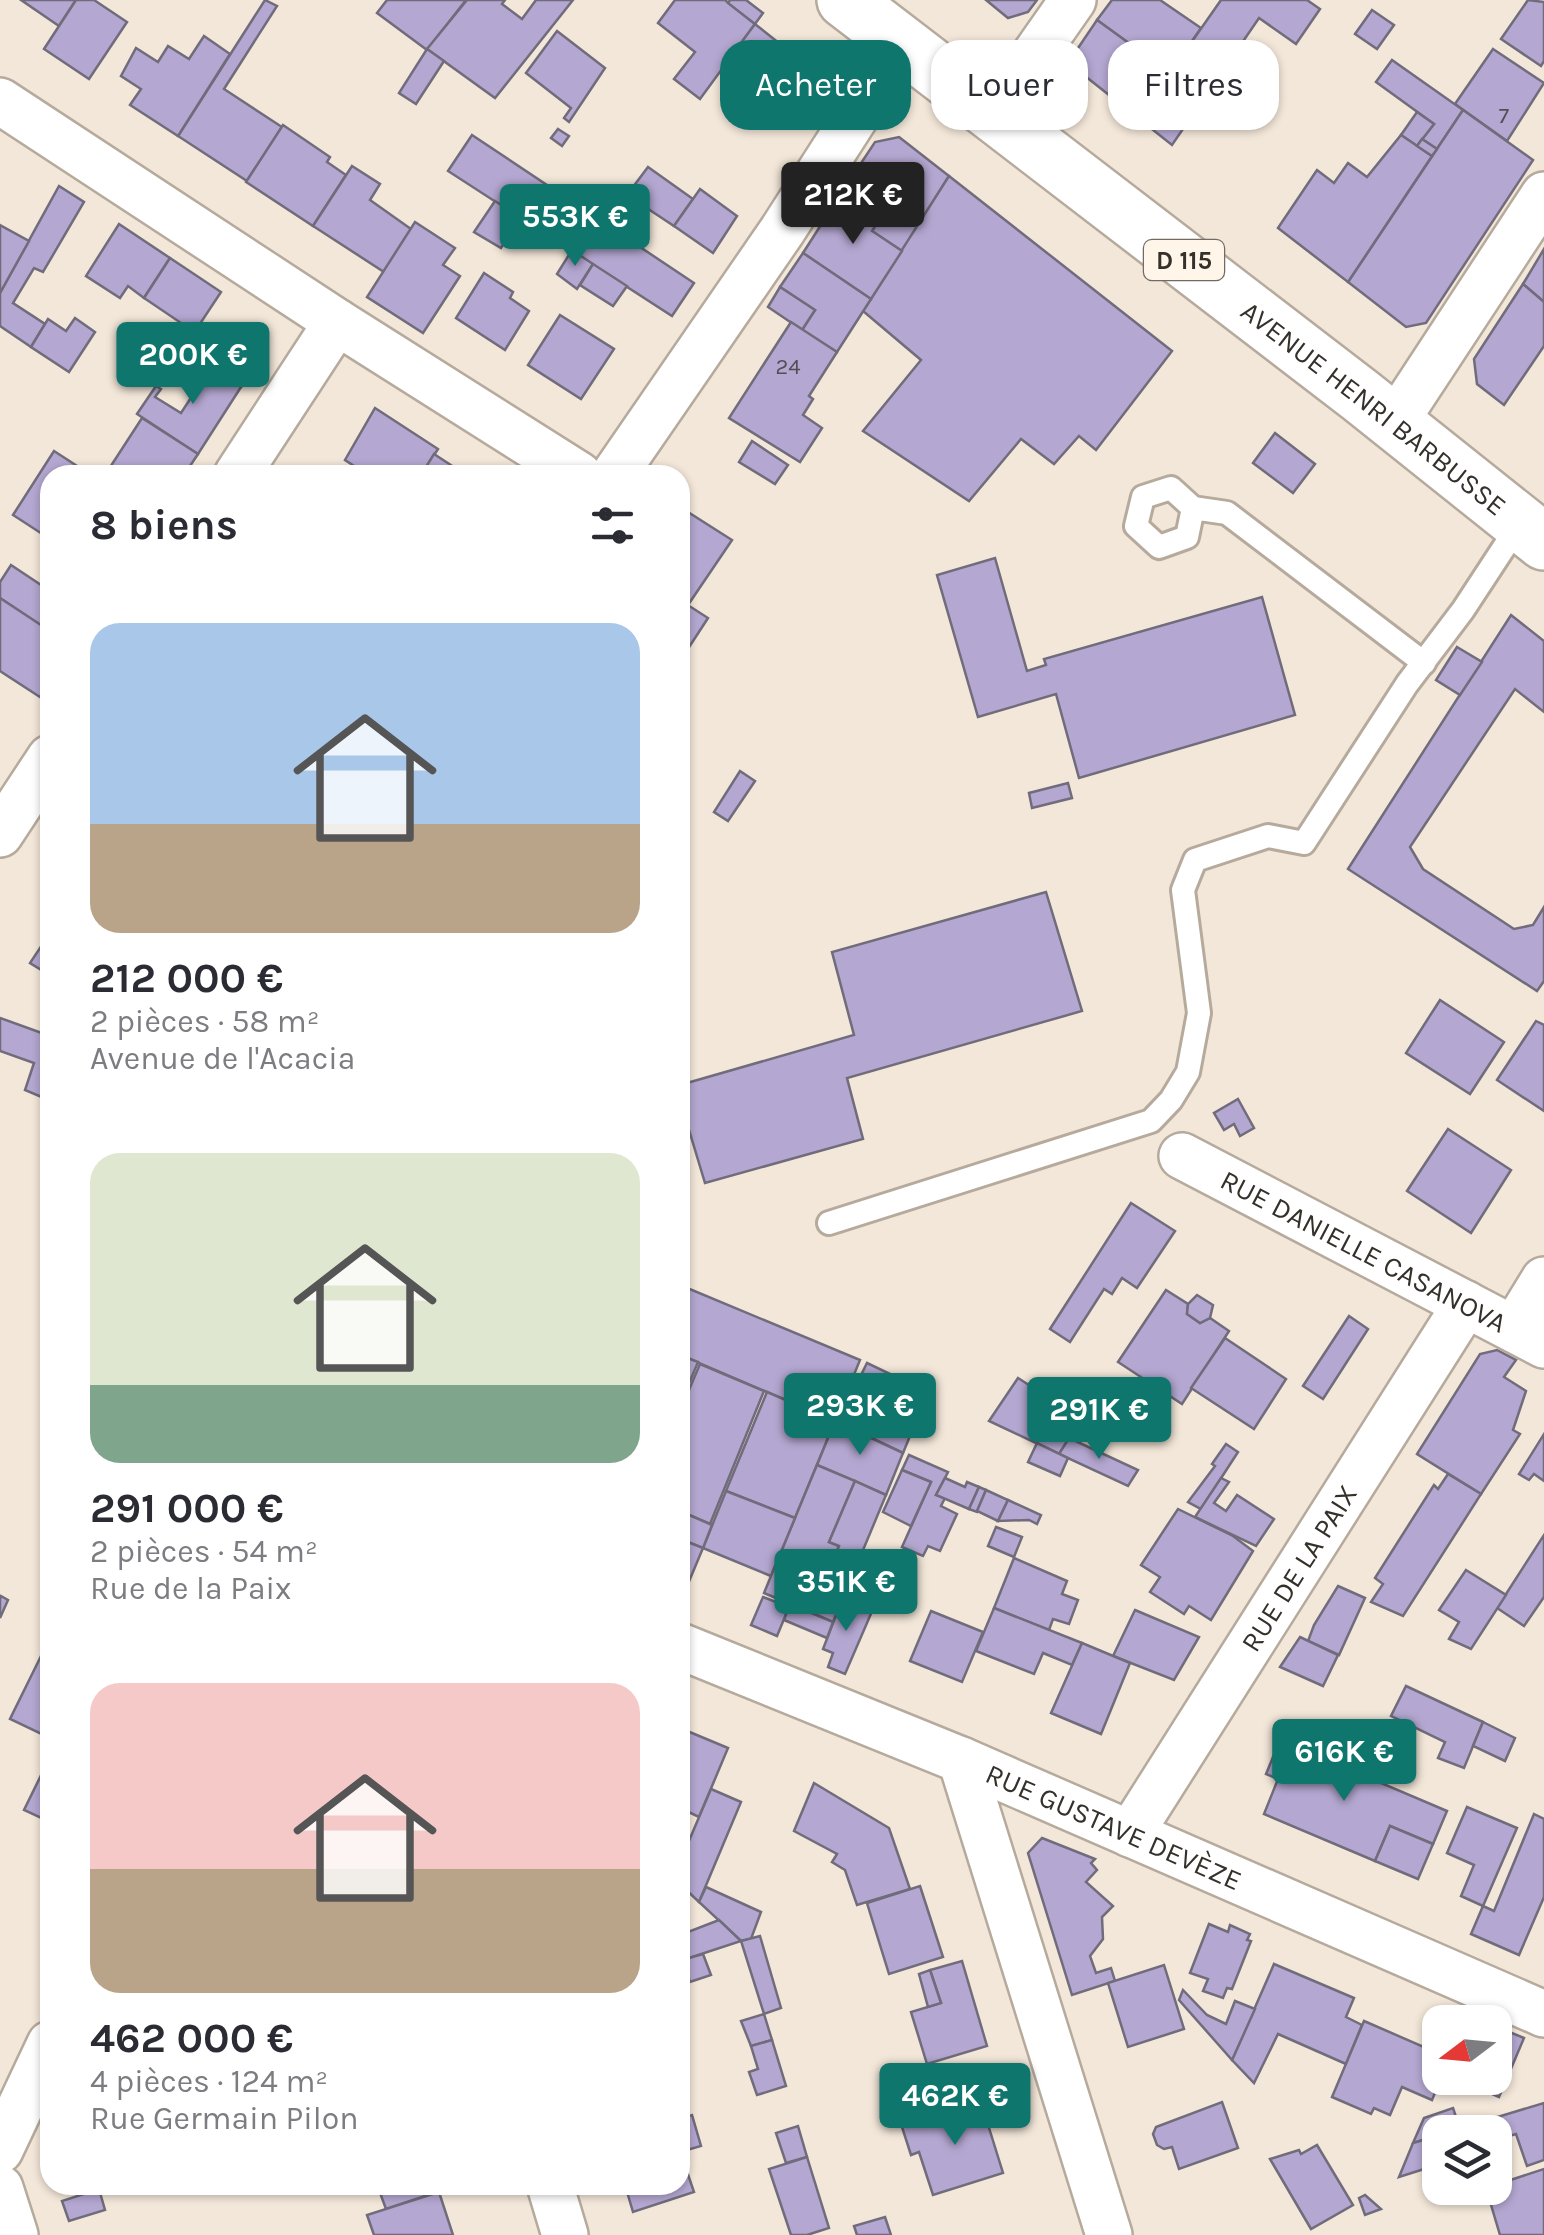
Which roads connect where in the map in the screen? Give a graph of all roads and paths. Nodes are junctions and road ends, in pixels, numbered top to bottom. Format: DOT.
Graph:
graph roads {
  1 [pos="846,0"];
  2 [pos="1074,0"];
  3 [pos="897,40"];
  4 [pos="1046,40"];
  5 [pos="911,51"];
  6 [pos="931,67"];
  7 [pos="0,101"];
  8 [pos="847,130"];
  9 [pos="1014,130"];
  10 [pos="1544,195"];
  11 [pos="338,322"];
  12 [pos="1395,422"];
  13 [pos="244,465"];
  14 [pos="563,465"];
  15 [pos="621,465"];
  16 [pos="1194,508"];
  17 [pos="1532,532"];
  18 [pos="1424,663"];
  19 [pos="40,773"];
  20 [pos="0,834"];
  21 [pos="1182,1156"];
  22 [pos="829,1224"];
  23 [pos="1544,1280"];
  24 [pos="1466,1304"];
  25 [pos="1529,1337"];
  26 [pos="690,1650"];
  27 [pos="961,1760"];
  28 [pos="1130,1834"];
  29 [pos="1544,2014"];
  30 [pos="40,2065"];
  31 [pos="0,2150"];
  32 [pos="0,2188"];
  33 [pos="553,2195"];
  34 [pos="15,2235"];
  35 [pos="566,2235"];
  36 [pos="1109,2235"];
  1 -- 3 [label="main road, AVENUE HENRI BARBUSSE / D 115"];
  2 -- 4 [label="street"];
  5 -- 6 [label="main road, AVENUE HENRI BARBUSSE / D 115"];
  7 -- 11 [label="street"];
  8 -- 15 [label="street"];
  9 -- 12 [label="main road, AVENUE HENRI BARBUSSE / D 115"];
  10 -- 12 [label="street"];
  11 -- 13 [label="street"];
  11 -- 14 [label="street"];
  12 -- 17 [label="main road, AVENUE HENRI BARBUSSE / D 115"];
  16 -- 18 [label="lane"];
  17 -- 18 [label="lane"];
  18 -- 22 [label="lane"];
  19 -- 20 [label="street"];
  21 -- 24 [label="street, RUE DANIELLE CASANOVA"];
  23 -- 25 [label="street"];
  24 -- 25 [label="street, RUE DANIELLE CASANOVA"];
  24 -- 28 [label="street, RUE DE LA PAIX"];
  26 -- 27 [label="street, RUE GUSTAVE DEVÈZE"];
  27 -- 28 [label="street, RUE GUSTAVE DEVÈZE"];
  27 -- 36 [label="street"];
  28 -- 29 [label="street, RUE GUSTAVE DEVÈZE"];
  30 -- 31 [label="street"];
  32 -- 34 [label="street"];
  33 -- 35 [label="street"];
}
